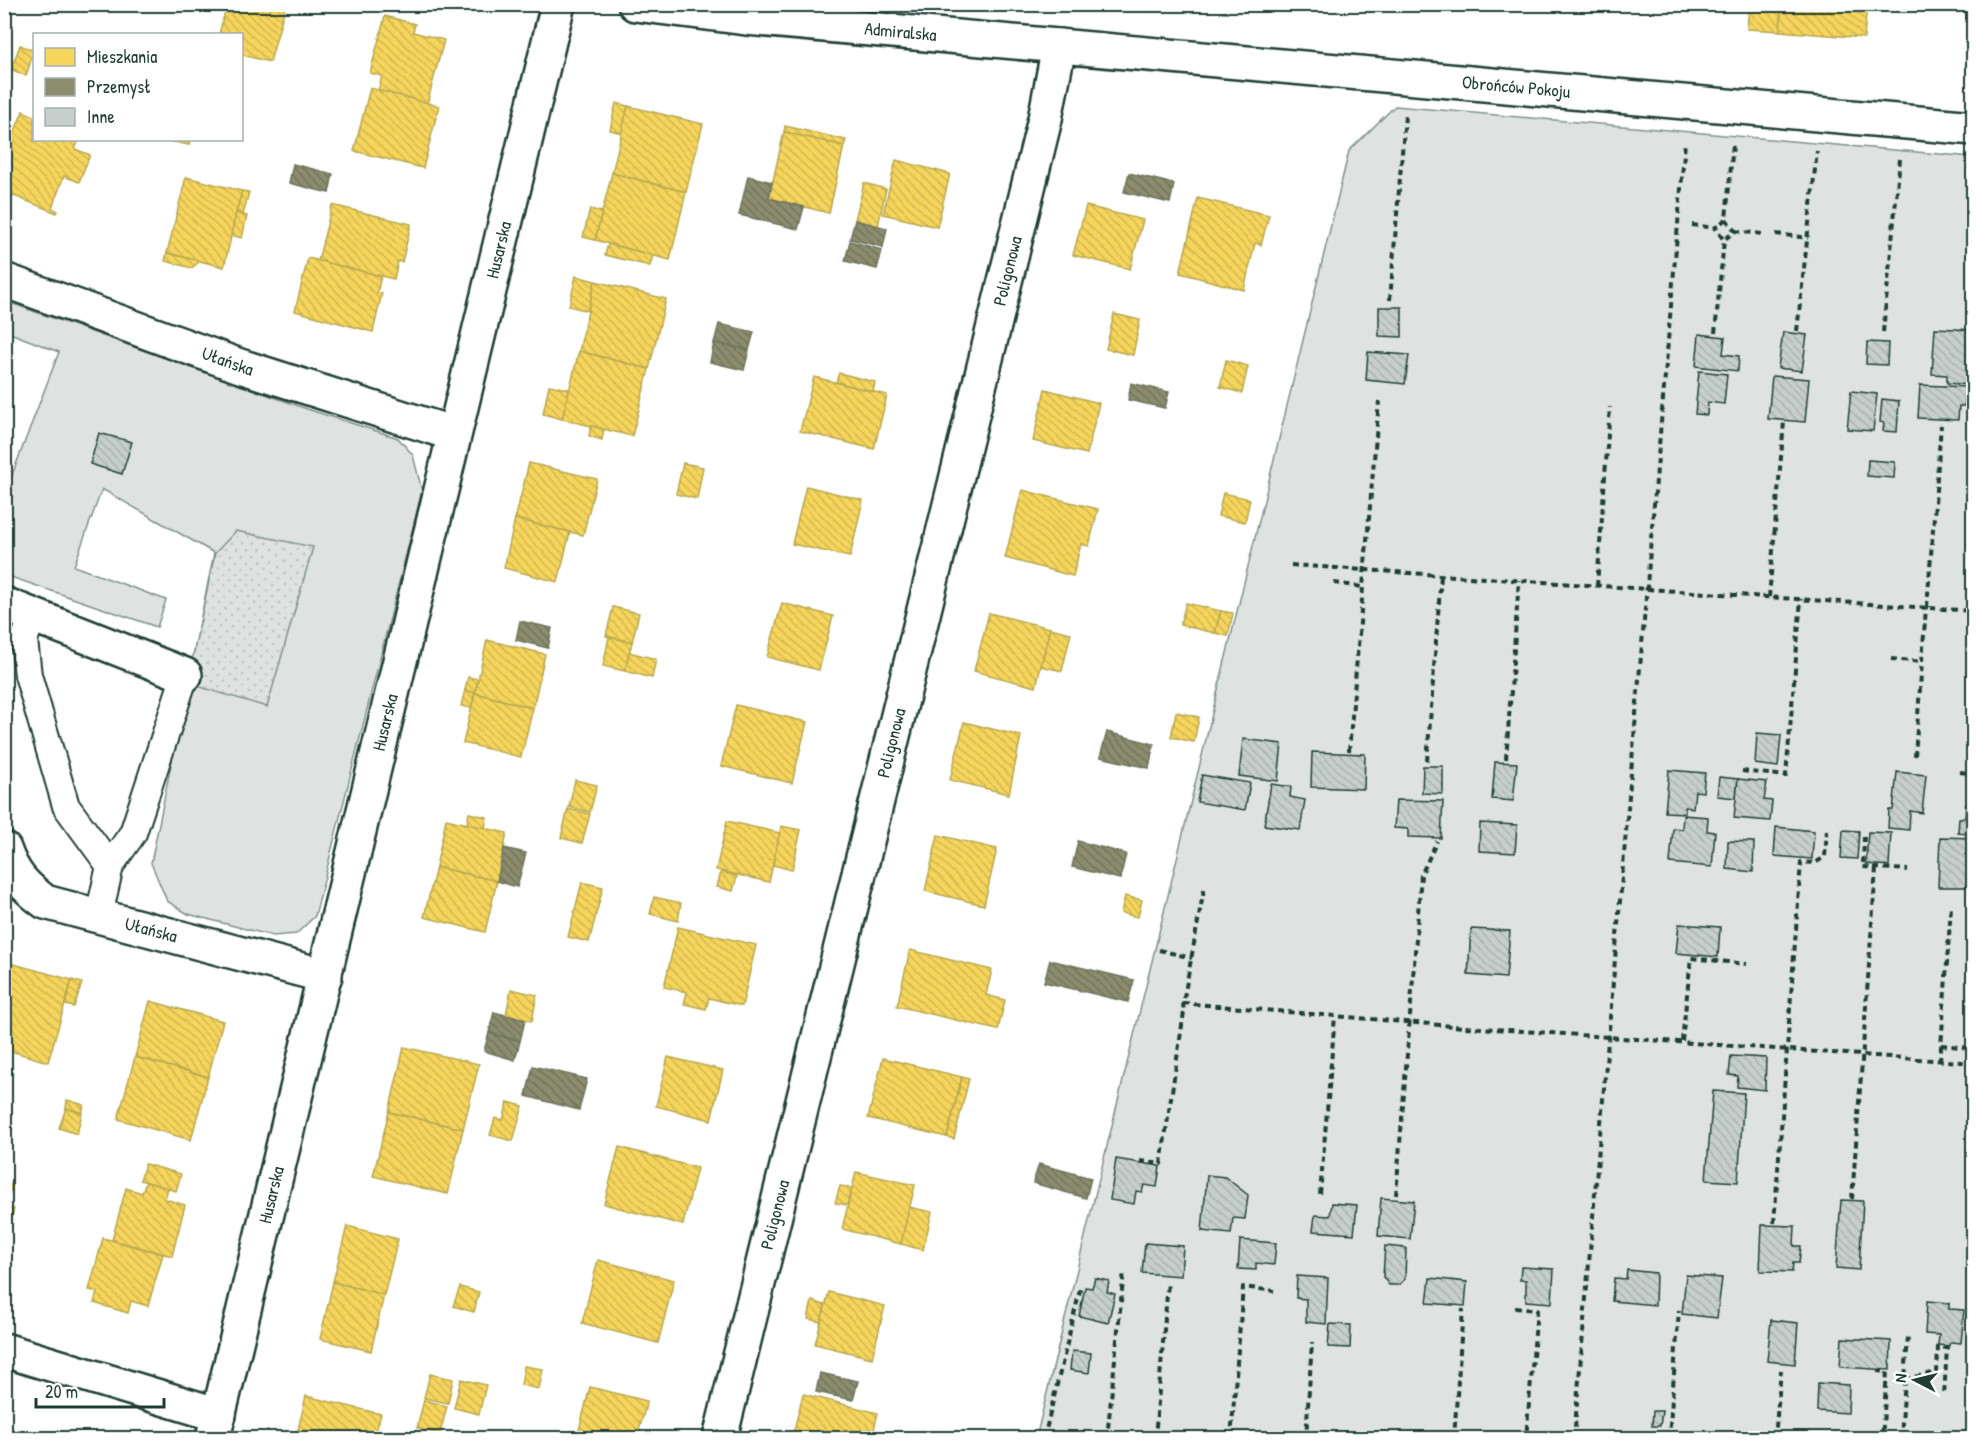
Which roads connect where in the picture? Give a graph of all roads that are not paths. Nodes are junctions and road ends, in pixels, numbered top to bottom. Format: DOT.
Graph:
graph roads {
  1 [pos="558,4"];
  2 [pos="635,4"];
  3 [pos="1059,46"];
  4 [pos="1974,128"];
  5 [pos="4,280"];
  6 [pos="454,434"];
  7 [pos="19,610"];
  8 [pos="185,675"];
  9 [pos="4,849"];
  10 [pos="110,866"];
  11 [pos="99,915"];
  12 [pos="325,976"];
  13 [pos="4,1350"];
  14 [pos="216,1427"];
  15 [pos="720,1438"];
  1 -- 6 [label="street, Husarska"];
  2 -- 3 [label="street, Admiralska"];
  3 -- 4 [label="street, Obrońców Pokoju"];
  3 -- 15 [label="street, Poligonowa"];
  5 -- 6 [label="street, Ułańska"];
  6 -- 12 [label="street, Husarska"];
  7 -- 8 [label="street"];
  7 -- 10 [label="lane"];
  8 -- 10 [label="lane"];
  9 -- 11 [label="street, Ułańska"];
  10 -- 11 [label="lane"];
  11 -- 12 [label="street, Ułańska"];
  12 -- 14 [label="street, Husarska"];
  13 -- 14 [label="street"];
}
